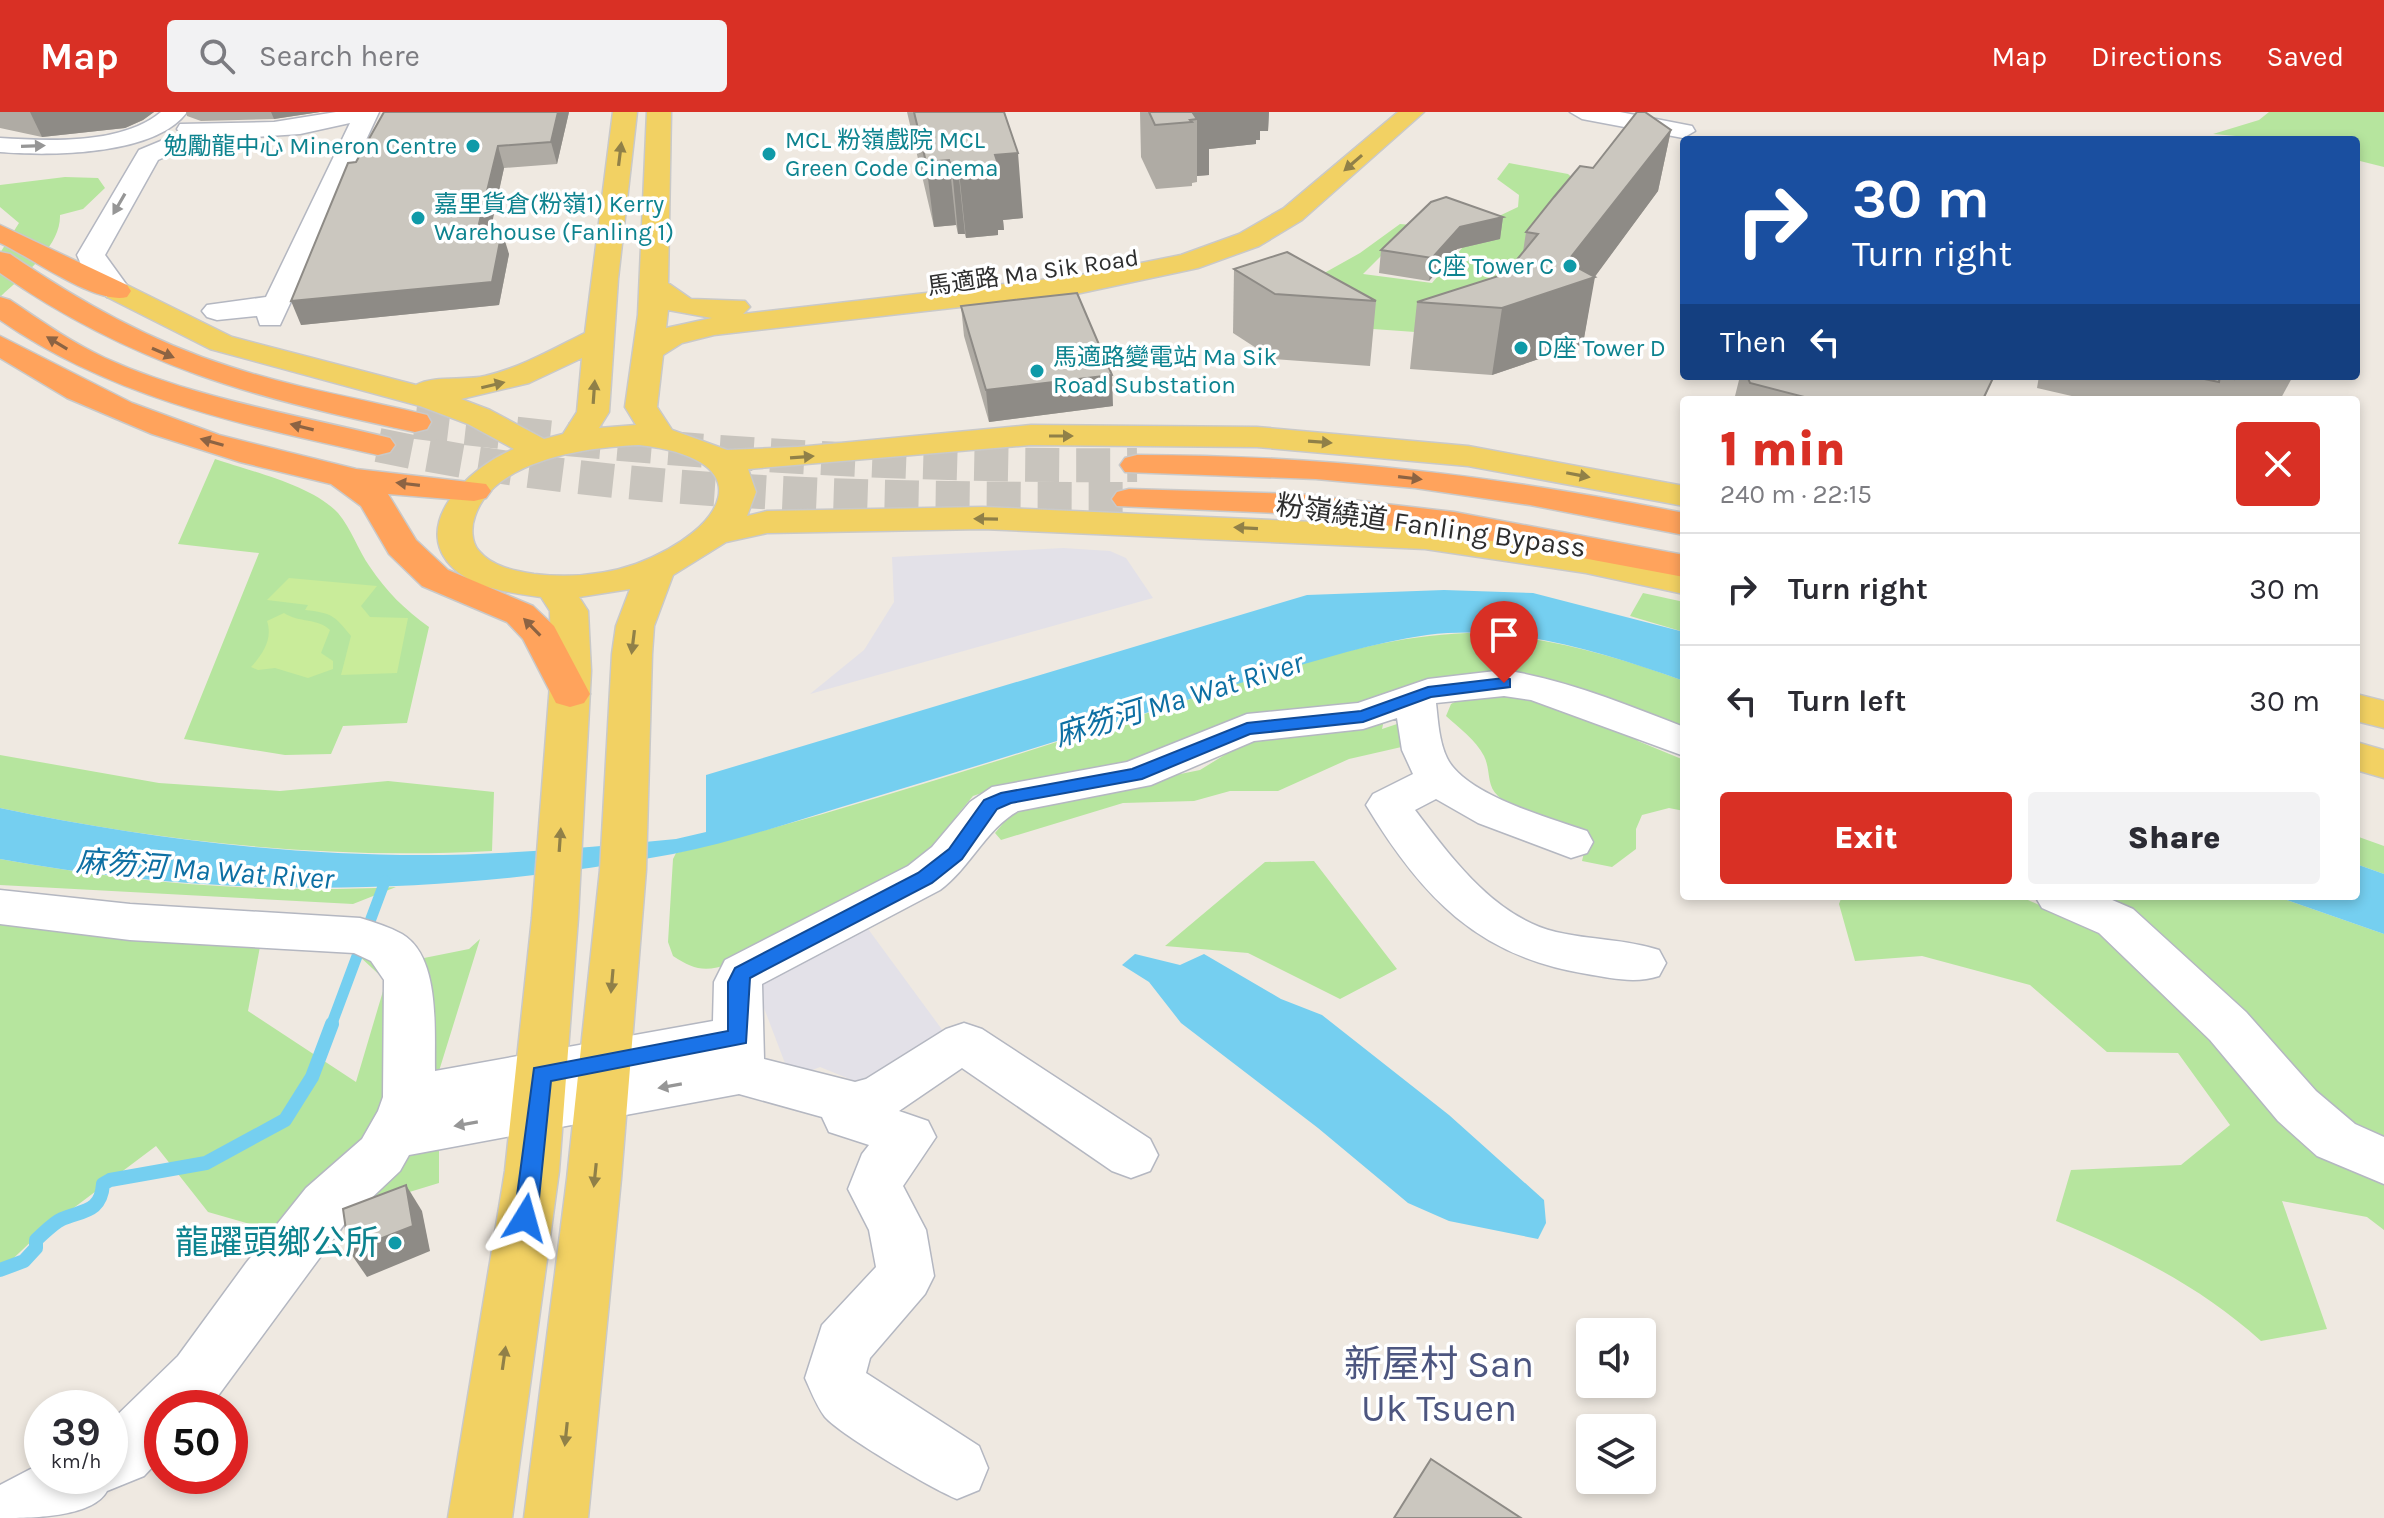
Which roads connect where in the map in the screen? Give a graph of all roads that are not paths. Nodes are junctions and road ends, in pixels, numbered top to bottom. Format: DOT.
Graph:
graph roads {
  1 [pos="357,112"];
  2 [pos="367,112"];
  3 [pos="625,112"];
  4 [pos="659,112"];
  5 [pos="1372,112"];
  6 [pos="1412,112"];
  7 [pos="1582,112"];
  8 [pos="172,116"];
  9 [pos="309,125"];
  10 [pos="1683,131"];
  11 [pos="219,132"];
  12 [pos="354,141"];
  13 [pos="0,145"];
  14 [pos="66,146"];
  15 [pos="148,155"];
  16 [pos="0,233"];
  17 [pos="0,260"];
  18 [pos="654,285"];
  19 [pos="117,291"];
  20 [pos="1,306"];
  21 [pos="217,311"];
  22 [pos="599,337"];
  23 [pos="0,345"];
  24 [pos="646,353"];
  25 [pos="388,387"];
  26 [pos="415,422"];
  27 [pos="659,436"];
  28 [pos="378,445"];
  29 [pos="558,446"];
  30 [pos="724,460"];
  31 [pos="1137,465"];
  32 [pos="342,476"];
  33 [pos="474,491"];
  34 [pos="1680,495"];
  35 [pos="1129,499"];
  36 [pos="1680,523"];
  37 [pos="714,534"];
  38 [pos="1680,565"];
  39 [pos="657,568"];
  40 [pos="1680,582"];
  41 [pos="554,587"];
  42 [pos="570,694"];
  43 [pos="1414,698"];
  44 [pos="2360,708"];
  45 [pos="2384,715"];
  46 [pos="1680,740"];
  47 [pos="2360,757"];
  48 [pos="2384,764"];
  49 [pos="1440,778"];
  50 [pos="1571,842"];
  51 [pos="2067,900"];
  52 [pos="0,907"];
  53 [pos="1642,963"];
  54 [pos="739,1055"];
  55 [pos="604,1080"];
  56 [pos="540,1092"];
  57 [pos="855,1104"];
  58 [pos="401,1116"];
  59 [pos="1131,1155"];
  60 [pos="2384,1161"];
  61 [pos="185,1390"];
  62 [pos="144,1432"];
  63 [pos="128,1448"];
  64 [pos="957,1468"];
  65 [pos="48,1494"];
  66 [pos="3,1518"];
  67 [pos="480,1518"];
  68 [pos="556,1518"];
  1 -- 9 [label="street"];
  2 -- 12 [label="street"];
  22 -- 3 [label="main road, one-way"];
  4 -- 18 [label="main road"];
  5 -- 18 [label="main road, 馬適路 Ma Sik Road"];
  6 -- 24 [label="main road, 馬適路 Ma Sik Road, one-way"];
  7 -- 10 [label="street"];
  8 -- 11 [label="street"];
  8 -- 14 [label="street"];
  9 -- 11 [label="street"];
  9 -- 12 [label="street"];
  11 -- 15 [label="street"];
  12 -- 21 [label="street"];
  13 -- 14 [label="street, one-way"];
  14 -- 15 [label="street"];
  15 -- 19 [label="street, one-way"];
  16 -- 19 [label="highway"];
  17 -- 26 [label="highway, one-way"];
  18 -- 24 [label="main road"];
  19 -- 25 [label="main road"];
  28 -- 20 [label="highway, one-way"];
  25 -- 22 [label="main road, one-way"];
  29 -- 22 [label="main road, one-way"];
  32 -- 23 [label="highway, one-way"];
  24 -- 27 [label="main road"];
  25 -- 29 [label="main road"];
  27 -- 29 [label="main road"];
  27 -- 30 [label="main road"];
  29 -- 33 [label="main road"];
  30 -- 34 [label="main road, one-way"];
  30 -- 37 [label="main road"];
  31 -- 36 [label="highway, 粉嶺繞道 Fanling Bypass, one-way"];
  33 -- 32 [label="highway, one-way"];
  42 -- 32 [label="highway, one-way"];
  33 -- 41 [label="main road"];
  35 -- 38 [label="highway, 粉嶺繞道 Fanling Bypass"];
  37 -- 39 [label="main road"];
  40 -- 37 [label="main road, one-way"];
  39 -- 41 [label="main road"];
  39 -- 55 [label="main road, one-way"];
  41 -- 42 [label="main road"];
  56 -- 42 [label="main road, one-way"];
  43 -- 46 [label="street"];
  43 -- 49 [label="street"];
  43 -- 54 [label="street"];
  44 -- 45 [label="main road"];
  47 -- 48 [label="main road"];
  49 -- 50 [label="street"];
  49 -- 53 [label="street"];
  51 -- 60 [label="street"];
  52 -- 58 [label="street"];
  54 -- 55 [label="street"];
  54 -- 57 [label="street"];
  55 -- 56 [label="street"];
  55 -- 68 [label="main road, one-way"];
  56 -- 58 [label="street"];
  67 -- 56 [label="main road, one-way"];
  57 -- 59 [label="street"];
  57 -- 64 [label="street"];
  58 -- 61 [label="street"];
  62 -- 63 [label="street"];
  65 -- 66 [label="street"];
}
